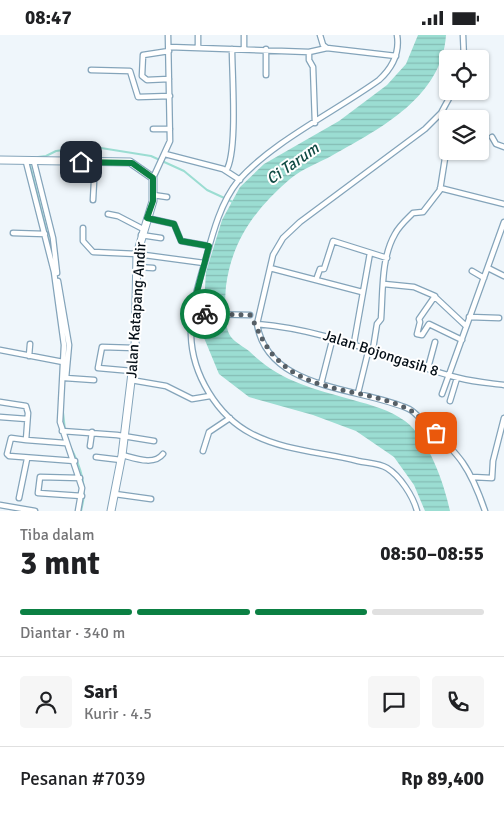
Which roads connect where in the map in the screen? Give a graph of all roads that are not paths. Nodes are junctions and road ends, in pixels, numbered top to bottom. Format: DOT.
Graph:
graph roads {
  1 [pos="168,35"];
  2 [pos="198,35"];
  3 [pos="244,35"];
  4 [pos="320,35"];
  5 [pos="397,35"];
  6 [pos="463,35"];
  7 [pos="198,48"];
  8 [pos="169,49"];
  9 [pos="232,49"];
  10 [pos="244,49"];
  11 [pos="266,49"];
  12 [pos="327,49"];
  13 [pos="464,50"];
  14 [pos="309,52"];
  15 [pos="396,57"];
  16 [pos="91,70"];
  17 [pos="266,75"];
  18 [pos="169,79"];
  19 [pos="170,96"];
  20 [pos="448,100"];
  21 [pos="314,123"];
  22 [pos="153,129"];
  23 [pos="170,129"];
  24 [pos="492,137"];
  25 [pos="504,147"];
  26 [pos="165,154"];
  27 [pos="445,160"];
  28 [pos="1,162"];
  29 [pos="29,162"];
  30 [pos="95,163"];
  31 [pos="226,171"];
  32 [pos="153,178"];
  33 [pos="240,180"];
  34 [pos="440,188"];
  35 [pos="153,195"];
  36 [pos="167,197"];
  37 [pos="93,200"];
  38 [pos="504,204"];
  39 [pos="108,214"];
  40 [pos="147,218"];
  41 [pos="504,222"];
  42 [pos="83,227"];
  43 [pos="142,232"];
  44 [pos="14,233"];
  45 [pos="45,234"];
  46 [pos="502,237"];
  47 [pos="161,238"];
  48 [pos="209,246"];
  49 [pos="370,253"];
  50 [pos="137,255"];
  51 [pos="387,258"];
  52 [pos="204,263"];
  53 [pos="138,267"];
  54 [pos="153,268"];
  55 [pos="270,268"];
  56 [pos="488,268"];
  57 [pos="472,271"];
  58 [pos="504,276"];
  59 [pos="484,278"];
  60 [pos="316,280"];
  61 [pos="384,284"];
  62 [pos="362,292"];
  63 [pos="434,296"];
  64 [pos="194,303"];
  65 [pos="260,306"];
  66 [pos="199,314"];
  67 [pos="250,315"];
  68 [pos="469,317"];
  69 [pos="499,318"];
  70 [pos="192,324"];
  71 [pos="257,325"];
  72 [pos="466,326"];
  73 [pos="333,337"];
  74 [pos="462,340"];
  75 [pos="435,342"];
  76 [pos="354,343"];
  77 [pos="30,344"];
  78 [pos="135,348"];
  79 [pos="371,349"];
  80 [pos="0,350"];
  81 [pos="28,356"];
  82 [pos="63,362"];
  83 [pos="428,368"];
  84 [pos="132,371"];
  85 [pos="448,374"];
  86 [pos="64,378"];
  87 [pos="457,378"];
  88 [pos="94,380"];
  89 [pos="131,380"];
  90 [pos="322,384"];
  91 [pos="504,385"];
  92 [pos="358,393"];
  93 [pos="442,394"];
  94 [pos="210,396"];
  95 [pos="450,401"];
  96 [pos="0,402"];
  97 [pos="0,417"];
  98 [pos="230,418"];
  99 [pos="504,418"];
  100 [pos="27,419"];
  101 [pos="64,431"];
  102 [pos="92,432"];
  103 [pos="122,436"];
  104 [pos="26,440"];
  105 [pos="154,441"];
  106 [pos="65,443"];
  107 [pos="90,446"];
  108 [pos="203,451"];
  109 [pos="0,453"];
  110 [pos="7,454"];
  111 [pos="163,454"];
  112 [pos="96,457"];
  113 [pos="121,458"];
  114 [pos="27,459"];
  115 [pos="74,461"];
  116 [pos="472,477"];
  117 [pos="80,479"];
  118 [pos="115,494"];
  119 [pos="82,496"];
  120 [pos="19,498"];
  121 [pos="150,499"];
  122 [pos="0,505"];
  123 [pos="22,510"];
  124 [pos="35,511"];
  125 [pos="78,511"];
  126 [pos="111,511"];
  127 [pos="417,511"];
  128 [pos="485,511"];
  1 -- 8 [label="street"];
  2 -- 7 [label="street"];
  3 -- 10 [label="street"];
  4 -- 12 [label="street"];
  5 -- 15 [label="street"];
  6 -- 13 [label="street"];
  7 -- 8 [label="street"];
  7 -- 9 [label="street"];
  8 -- 18 [label="street"];
  8 -- 18 [label="street"];
  9 -- 10 [label="street"];
  9 -- 31 [label="street"];
  10 -- 11 [label="street"];
  11 -- 14 [label="street"];
  11 -- 17 [label="street"];
  12 -- 14 [label="street"];
  12 -- 15 [label="street"];
  14 -- 21 [label="street"];
  15 -- 21 [label="street"];
  16 -- 19 [label="street"];
  18 -- 19 [label="street"];
  19 -- 23 [label="street"];
  20 -- 55 [label="street"];
  21 -- 33 [label="street"];
  22 -- 23 [label="street"];
  23 -- 26 [label="street"];
  24 -- 25 [label="street"];
  26 -- 31 [label="street"];
  26 -- 32 [label="street"];
  27 -- 34 [label="street"];
  28 -- 29 [label="street"];
  29 -- 30 [label="street"];
  29 -- 45 [label="street"];
  29 -- 86 [label="street"];
  30 -- 32 [label="street"];
  30 -- 37 [label="street"];
  31 -- 33 [label="street"];
  32 -- 35 [label="street, Jalan Katapang Andir"];
  33 -- 48 [label="street"];
  34 -- 38 [label="street"];
  34 -- 51 [label="street"];
  35 -- 36 [label="street"];
  35 -- 40 [label="street, Jalan Katapang Andir"];
  39 -- 43 [label="street"];
  40 -- 43 [label="street, Jalan Katapang Andir"];
  40 -- 48 [label="street"];
  41 -- 46 [label="street"];
  42 -- 50 [label="street"];
  43 -- 47 [label="street"];
  43 -- 50 [label="street, Jalan Katapang Andir"];
  44 -- 45 [label="street"];
  45 -- 82 [label="street"];
  46 -- 56 [label="street"];
  48 -- 52 [label="street"];
  49 -- 51 [label="street"];
  49 -- 60 [label="street"];
  49 -- 62 [label="street"];
  50 -- 52 [label="street"];
  50 -- 53 [label="street, Jalan Katapang Andir"];
  51 -- 61 [label="street"];
  52 -- 64 [label="street"];
  53 -- 54 [label="street"];
  53 -- 78 [label="street, Jalan Katapang Andir"];
  55 -- 60 [label="street"];
  55 -- 65 [label="street"];
  56 -- 58 [label="street"];
  56 -- 59 [label="street"];
  57 -- 59 [label="street"];
  59 -- 68 [label="street"];
  60 -- 62 [label="street"];
  61 -- 63 [label="street"];
  61 -- 79 [label="street"];
  62 -- 76 [label="street"];
  63 -- 72 [label="street"];
  63 -- 74 [label="street"];
  64 -- 66 [label="street"];
  64 -- 70 [label="street"];
  65 -- 67 [label="street"];
  65 -- 71 [label="street"];
  66 -- 67 [label="street"];
  66 -- 70 [label="street"];
  67 -- 71 [label="street"];
  68 -- 69 [label="street"];
  68 -- 72 [label="street"];
  70 -- 94 [label="street"];
  71 -- 73 [label="street, Jalan Bojongasih 8"];
  71 -- 90 [label="street"];
  72 -- 74 [label="street"];
  73 -- 76 [label="street, Jalan Bojongasih 8"];
  73 -- 90 [label="street"];
  74 -- 85 [label="street"];
  75 -- 83 [label="street"];
  76 -- 79 [label="street, Jalan Bojongasih 8"];
  77 -- 81 [label="street"];
  78 -- 84 [label="street, Jalan Katapang Andir"];
  78 -- 84 [label="street"];
  79 -- 83 [label="street, Jalan Bojongasih 8"];
  79 -- 92 [label="street"];
  80 -- 81 [label="street"];
  81 -- 82 [label="street"];
  82 -- 86 [label="street"];
  83 -- 85 [label="street, Jalan Bojongasih 8"];
  84 -- 89 [label="street, Jalan Katapang Andir"];
  85 -- 87 [label="street, Jalan Bojongasih 8"];
  85 -- 93 [label="street"];
  86 -- 88 [label="street"];
  86 -- 101 [label="street"];
  87 -- 91 [label="street, Jalan Bojongasih 8"];
  87 -- 95 [label="street"];
  89 -- 94 [label="street"];
  89 -- 103 [label="street, Jalan Katapang Andir"];
  90 -- 92 [label="street"];
  92 -- 116 [label="street"];
  94 -- 98 [label="street"];
  96 -- 100 [label="street"];
  97 -- 100 [label="street"];
  98 -- 108 [label="street"];
  98 -- 127 [label="street"];
  99 -- 116 [label="street"];
  100 -- 104 [label="street"];
  101 -- 102 [label="street"];
  101 -- 106 [label="street"];
  102 -- 103 [label="street"];
  102 -- 107 [label="street"];
  103 -- 105 [label="street"];
  103 -- 113 [label="street, Jalan Katapang Andir"];
  104 -- 106 [label="street"];
  104 -- 110 [label="street"];
  106 -- 115 [label="street"];
  109 -- 110 [label="street"];
  110 -- 114 [label="street"];
  111 -- 113 [label="street"];
  112 -- 113 [label="street"];
  113 -- 118 [label="street, Jalan Katapang Andir"];
  114 -- 115 [label="street"];
  114 -- 120 [label="street"];
  115 -- 117 [label="street"];
  116 -- 128 [label="street"];
  117 -- 119 [label="street"];
  117 -- 119 [label="street"];
  118 -- 121 [label="street"];
  118 -- 126 [label="street, Jalan Katapang Andir"];
  119 -- 125 [label="street"];
  122 -- 123 [label="street"];
  123 -- 124 [label="street"];
}
